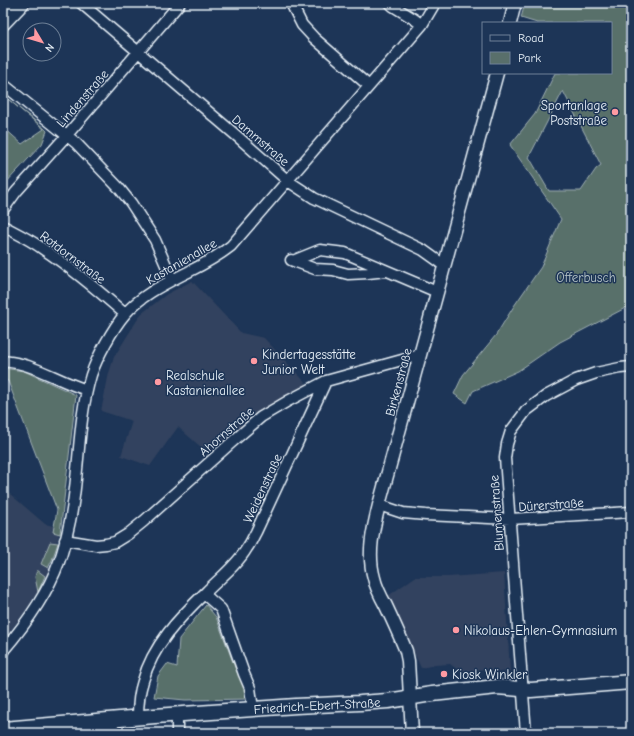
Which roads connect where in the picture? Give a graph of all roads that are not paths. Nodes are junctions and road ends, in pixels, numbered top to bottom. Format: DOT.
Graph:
graph roads {
  1 [pos="22,3"];
  2 [pos="81,3"];
  3 [pos="180,3"];
  4 [pos="291,3"];
  5 [pos="390,3"];
  6 [pos="435,3"];
  7 [pos="515,3"];
  8 [pos="510,22"];
  9 [pos="3,23"];
  10 [pos="422,26"];
  11 [pos="138,52"];
  12 [pos="497,74"];
  13 [pos="3,84"];
  14 [pos="369,86"];
  15 [pos="67,135"];
  16 [pos="288,181"];
  17 [pos="3,210"];
  18 [pos="3,226"];
  19 [pos="444,265"];
  20 [pos="387,271"];
  21 [pos="172,279"];
  22 [pos="437,292"];
  23 [pos="125,314"];
  24 [pos="420,355"];
  25 [pos="3,361"];
  26 [pos="631,367"];
  27 [pos="326,381"];
  28 [pos="87,390"];
  29 [pos="379,505"];
  30 [pos="631,512"];
  31 [pos="510,519"];
  32 [pos="65,540"];
  33 [pos="204,594"];
  34 [pos="3,651"];
  35 [pos="631,682"];
  36 [pos="523,690"];
  37 [pos="410,697"];
  38 [pos="252,702"];
  39 [pos="177,715"];
  40 [pos="138,717"];
  41 [pos="112,726"];
  42 [pos="3,728"];
  43 [pos="177,733"];
  44 [pos="412,733"];
  45 [pos="526,733"];
  1 -- 9 [label="main road"];
  2 -- 11 [label="street, Dammstraße"];
  3 -- 11 [label="street, Lindenstraße"];
  4 -- 14 [label="street"];
  5 -- 10 [label="street"];
  6 -- 10 [label="street, Kastanienallee"];
  7 -- 8 [label="street"];
  10 -- 14 [label="street, Kastanienallee"];
  11 -- 15 [label="street, Lindenstraße"];
  11 -- 16 [label="street, Dammstraße"];
  12 -- 19 [label="street, Birkenstraße"];
  13 -- 15 [label="street"];
  14 -- 16 [label="street, Kastanienallee"];
  15 -- 17 [label="street, Lindenstraße"];
  15 -- 21 [label="street"];
  16 -- 19 [label="street, Dammstraße"];
  16 -- 21 [label="street, Kastanienallee"];
  18 -- 23 [label="street, Rotdornstraße"];
  19 -- 22 [label="street, Birkenstraße"];
  20 -- 20 [label="street"];
  20 -- 22 [label="street"];
  21 -- 23 [label="street, Kastanienallee"];
  22 -- 24 [label="street, Birkenstraße"];
  23 -- 28 [label="street, Kastanienallee"];
  24 -- 27 [label="street, Ahornstraße"];
  24 -- 29 [label="street, Birkenstraße"];
  25 -- 28 [label="street"];
  26 -- 31 [label="street, Blumenstraße"];
  27 -- 32 [label="street, Ahornstraße"];
  27 -- 33 [label="street, Weidenstraße"];
  28 -- 32 [label="street, Kastanienallee"];
  29 -- 31 [label="street, Dürerstraße"];
  29 -- 37 [label="street, Birkenstraße"];
  30 -- 31 [label="street, Dürerstraße"];
  31 -- 36 [label="street, Blumenstraße"];
  32 -- 34 [label="street, Kastanienallee"];
  33 -- 38 [label="street"];
  33 -- 40 [label="street, Weidenstraße"];
  35 -- 36 [label="main road, Friedrich-Ebert-Straße"];
  36 -- 37 [label="main road, Friedrich-Ebert-Straße"];
  36 -- 45 [label="street, Blumenstraße"];
  37 -- 39 [label="main road, Friedrich-Ebert-Straße"];
  37 -- 44 [label="street, Birkenstraße"];
  39 -- 40 [label="main road, Friedrich-Ebert-Straße"];
  39 -- 43 [label="street"];
  40 -- 41 [label="main road, Friedrich-Ebert-Straße"];
  41 -- 42 [label="main road, Friedrich-Ebert-Straße"];
}
